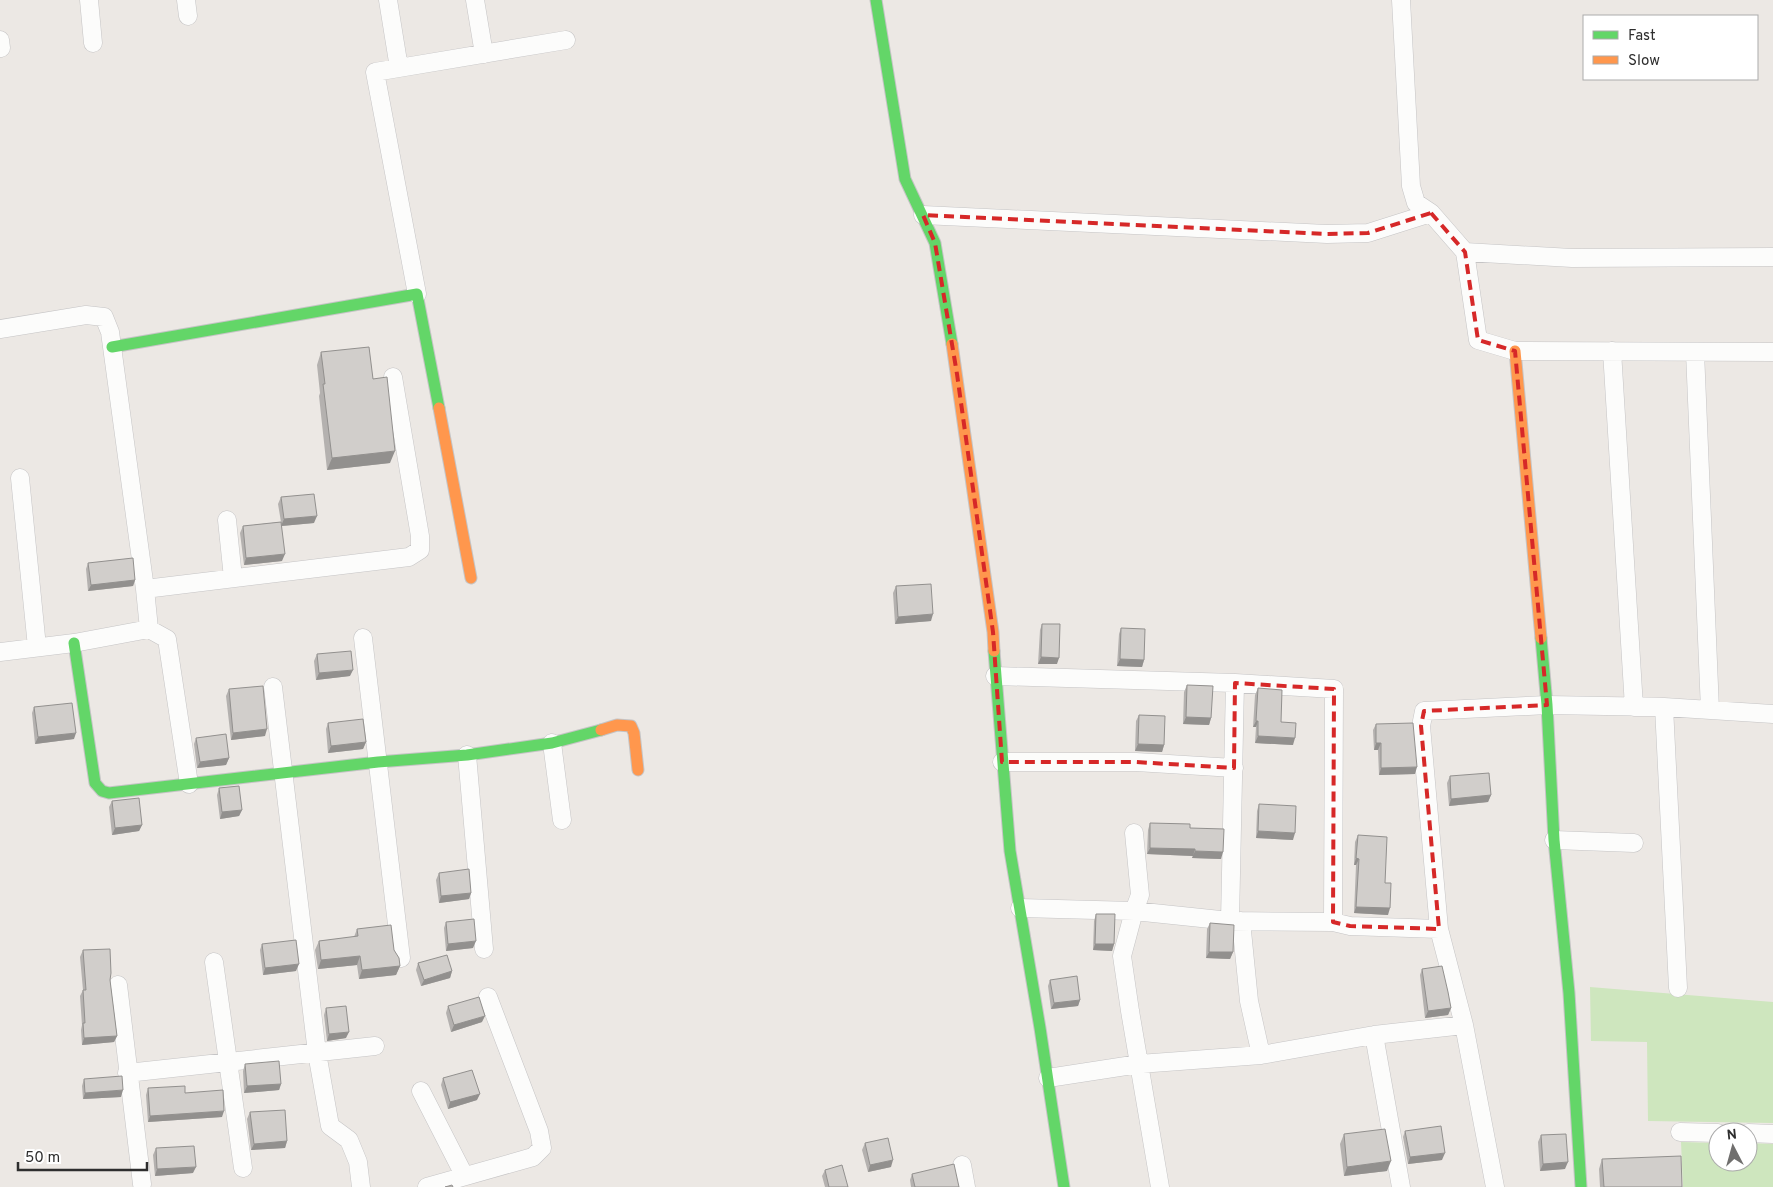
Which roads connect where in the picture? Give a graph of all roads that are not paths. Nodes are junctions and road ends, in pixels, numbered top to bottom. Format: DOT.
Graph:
graph roads {
  1 [pos="89,0"];
  2 [pos="388,0"];
  3 [pos="475,0"];
  4 [pos="876,0"];
  5 [pos="1401,0"];
  6 [pos="566,40"];
  7 [pos="94,43"];
  8 [pos="484,54"];
  9 [pos="399,68"];
  10 [pos="1431,212"];
  11 [pos="923,216"];
  12 [pos="1465,252"];
  13 [pos="1773,257"];
  14 [pos="417,294"];
  15 [pos="0,329"];
  16 [pos="112,346"];
  17 [pos="1515,351"];
  18 [pos="1612,352"];
  19 [pos="1695,352"];
  20 [pos="1773,352"];
  21 [pos="393,377"];
  22 [pos="20,478"];
  23 [pos="227,520"];
  24 [pos="233,578"];
  25 [pos="471,578"];
  26 [pos="145,588"];
  27 [pos="150,629"];
  28 [pos="363,638"];
  29 [pos="74,643"];
  30 [pos="37,647"];
  31 [pos="0,652"];
  32 [pos="995,676"];
  33 [pos="1235,683"];
  34 [pos="273,687"];
  35 [pos="1547,705"];
  36 [pos="1634,707"];
  37 [pos="1664,707"];
  38 [pos="1710,710"];
  39 [pos="1773,714"];
  40 [pos="552,743"];
  41 [pos="467,755"];
  42 [pos="378,762"];
  43 [pos="1002,762"];
  44 [pos="1234,768"];
  45 [pos="638,770"];
  46 [pos="282,773"];
  47 [pos="189,784"];
  48 [pos="562,820"];
  49 [pos="1134,833"];
  50 [pos="1554,840"];
  51 [pos="1634,843"];
  52 [pos="1020,908"];
  53 [pos="1134,911"];
  54 [pos="1236,921"];
  55 [pos="1333,922"];
  56 [pos="1439,929"];
  57 [pos="484,948"];
  58 [pos="401,958"];
  59 [pos="214,962"];
  60 [pos="118,985"];
  61 [pos="1678,988"];
  62 [pos="488,997"];
  63 [pos="1464,1025"];
  64 [pos="1374,1036"];
  65 [pos="375,1046"];
  66 [pos="317,1053"];
  67 [pos="1261,1054"];
  68 [pos="228,1062"];
  69 [pos="1139,1064"];
  70 [pos="127,1073"];
  71 [pos="1048,1078"];
  72 [pos="421,1091"];
  73 [pos="1680,1132"];
  74 [pos="1708,1133"];
  75 [pos="1758,1133"];
  76 [pos="1773,1134"];
  77 [pos="962,1165"];
  78 [pos="243,1168"];
  79 [pos="464,1176"];
  80 [pos="142,1184"];
  81 [pos="361,1187"];
  82 [pos="426,1187"];
  83 [pos="966,1187"];
  84 [pos="1064,1187"];
  85 [pos="1160,1187"];
  86 [pos="1401,1187"];
  87 [pos="1495,1187"];
  88 [pos="1581,1187"];
  1 -- 7 [label="street"];
  2 -- 9 [label="street"];
  3 -- 8 [label="street"];
  4 -- 11 [label="street"];
  5 -- 10 [label="street"];
  6 -- 8 [label="street"];
  8 -- 9 [label="street"];
  9 -- 14 [label="street"];
  10 -- 11 [label="street"];
  10 -- 12 [label="street"];
  11 -- 32 [label="street"];
  12 -- 13 [label="street"];
  12 -- 17 [label="street"];
  14 -- 16 [label="street"];
  14 -- 25 [label="street"];
  15 -- 16 [label="street"];
  16 -- 26 [label="street"];
  17 -- 18 [label="street"];
  17 -- 35 [label="street"];
  18 -- 19 [label="street"];
  18 -- 36 [label="street"];
  19 -- 20 [label="street"];
  19 -- 38 [label="street"];
  21 -- 24 [label="street"];
  22 -- 30 [label="street"];
  23 -- 24 [label="street"];
  24 -- 26 [label="street"];
  26 -- 27 [label="street"];
  27 -- 29 [label="street"];
  27 -- 47 [label="street"];
  28 -- 42 [label="street"];
  29 -- 30 [label="street"];
  29 -- 47 [label="street"];
  30 -- 31 [label="street"];
  32 -- 33 [label="street"];
  32 -- 43 [label="street"];
  33 -- 44 [label="street"];
  33 -- 55 [label="street"];
  34 -- 46 [label="street"];
  35 -- 36 [label="street"];
  35 -- 50 [label="street"];
  35 -- 56 [label="street"];
  36 -- 37 [label="street"];
  37 -- 38 [label="street"];
  37 -- 61 [label="street"];
  38 -- 39 [label="street"];
  40 -- 41 [label="street"];
  40 -- 45 [label="street"];
  40 -- 48 [label="street"];
  41 -- 42 [label="street"];
  41 -- 57 [label="street"];
  42 -- 46 [label="street"];
  42 -- 58 [label="street"];
  43 -- 44 [label="street"];
  43 -- 52 [label="street"];
  44 -- 54 [label="street"];
  46 -- 47 [label="street"];
  46 -- 66 [label="street"];
  49 -- 53 [label="street"];
  50 -- 51 [label="street"];
  50 -- 88 [label="street"];
  52 -- 53 [label="street"];
  52 -- 71 [label="street"];
  53 -- 54 [label="street"];
  53 -- 69 [label="street"];
  54 -- 55 [label="street"];
  54 -- 67 [label="street"];
  55 -- 56 [label="street"];
  56 -- 63 [label="street"];
  59 -- 68 [label="street"];
  60 -- 70 [label="street"];
  62 -- 79 [label="street"];
  63 -- 64 [label="street"];
  63 -- 87 [label="street"];
  64 -- 67 [label="street"];
  64 -- 86 [label="street"];
  65 -- 66 [label="street"];
  66 -- 68 [label="street"];
  66 -- 81 [label="street"];
  67 -- 69 [label="street"];
  68 -- 70 [label="street"];
  68 -- 78 [label="street"];
  69 -- 71 [label="street"];
  69 -- 85 [label="street"];
  70 -- 80 [label="street"];
  71 -- 84 [label="street"];
  72 -- 79 [label="street"];
  73 -- 74 [label="street"];
  75 -- 76 [label="street"];
  77 -- 83 [label="street"];
  79 -- 82 [label="street"];
}
